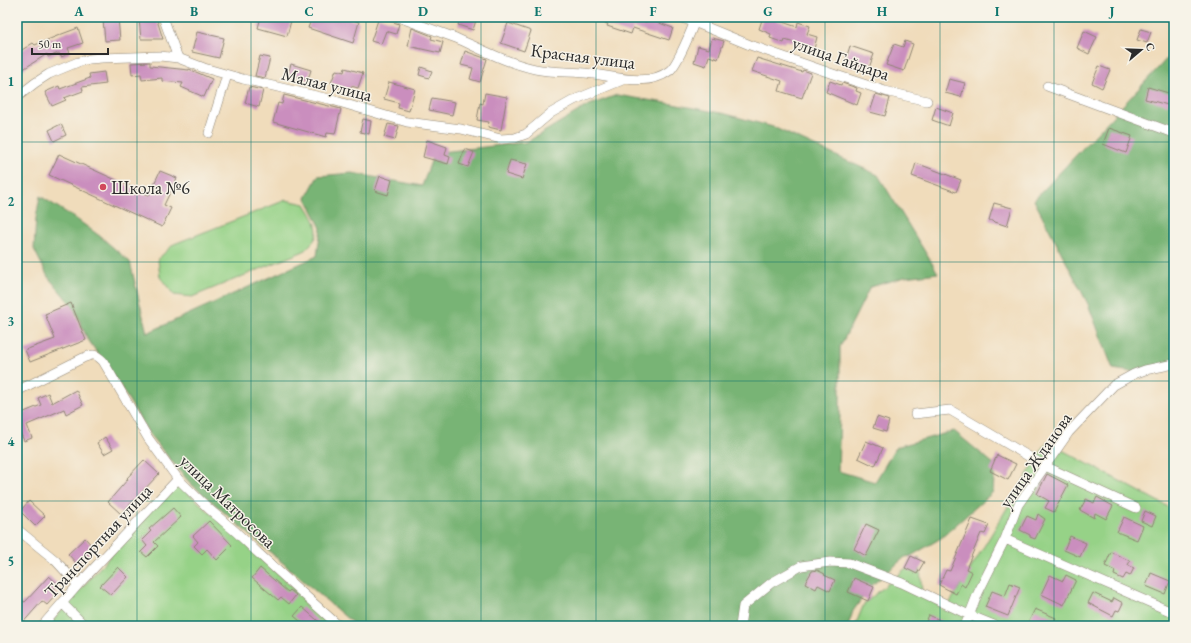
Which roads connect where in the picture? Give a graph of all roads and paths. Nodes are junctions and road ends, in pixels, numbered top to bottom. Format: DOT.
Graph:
graph roads {
  1 [pos="163,17"];
  2 [pos="398,17"];
  3 [pos="678,17"];
  4 [pos="695,20"];
  5 [pos="178,58"];
  6 [pos="227,75"];
  7 [pos="624,79"];
  8 [pos="1047,86"];
  9 [pos="17,96"];
  10 [pos="927,101"];
  11 [pos="209,133"];
  12 [pos="1174,133"];
  13 [pos="1174,364"];
  14 [pos="17,391"];
  15 [pos="915,414"];
  16 [pos="1045,466"];
  17 [pos="178,479"];
  18 [pos="1136,508"];
  19 [pos="17,529"];
  20 [pos="1005,539"];
  21 [pos="78,585"];
  22 [pos="62,602"];
  23 [pos="1174,613"];
  24 [pos="970,615"];
  25 [pos="42,626"];
  26 [pos="84,626"];
  27 [pos="339,626"];
  28 [pos="740,626"];
  29 [pos="965,626"];
  30 [pos="996,626"];
  1 -- 5 [label="street"];
  2 -- 7 [label="street, Красная улица"];
  3 -- 4 [label="street, улица Гайдара"];
  4 -- 7 [label="street, Красная улица"];
  4 -- 10 [label="street, улица Гайдара"];
  5 -- 6 [label="street, Малая улица"];
  5 -- 9 [label="street, Малая улица"];
  6 -- 7 [label="street, Малая улица"];
  6 -- 11 [label="street"];
  8 -- 12 [label="street"];
  13 -- 16 [label="street, улица Жданова"];
  14 -- 17 [label="street, улица Матросова"];
  15 -- 16 [label="street"];
  16 -- 18 [label="street"];
  16 -- 20 [label="street, улица Жданова"];
  17 -- 21 [label="street, Транспортная улица"];
  17 -- 27 [label="street, улица Матросова"];
  19 -- 21 [label="street"];
  20 -- 23 [label="street"];
  20 -- 24 [label="street, улица Жданова"];
  21 -- 22 [label="street, Транспортная улица"];
  22 -- 25 [label="street, Транспортная улица"];
  22 -- 26 [label="street"];
  24 -- 28 [label="street"];
  24 -- 29 [label="street, улица Жданова"];
  24 -- 30 [label="street"];
}
